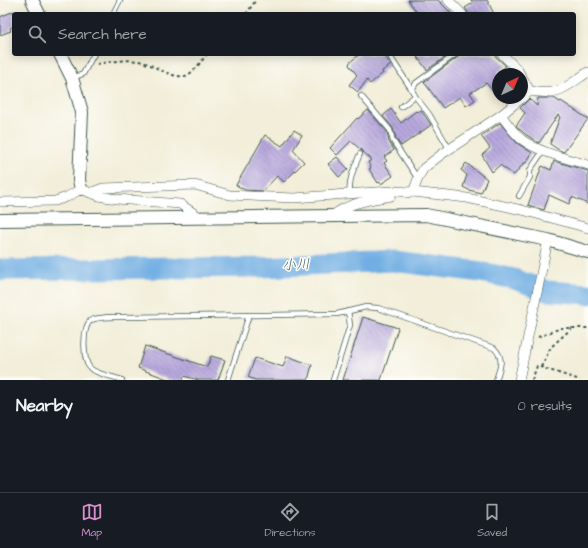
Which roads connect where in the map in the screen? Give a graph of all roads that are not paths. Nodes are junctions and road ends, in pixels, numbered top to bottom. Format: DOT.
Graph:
graph roads {
  1 [pos="32,0"];
  2 [pos="120,0"];
  3 [pos="448,0"];
  4 [pos="38,12"];
  5 [pos="114,12"];
  6 [pos="460,12"];
  7 [pos="61,56"];
  8 [pos="93,56"];
  9 [pos="453,56"];
  10 [pos="504,56"];
  11 [pos="391,58"];
  12 [pos="516,68"];
  13 [pos="588,72"];
  14 [pos="72,78"];
  15 [pos="528,88"];
  16 [pos="412,90"];
  17 [pos="530,91"];
  18 [pos="361,96"];
  19 [pos="415,96"];
  20 [pos="515,104"];
  21 [pos="402,107"];
  22 [pos="501,115"];
  23 [pos="450,150"];
  24 [pos="543,150"];
  25 [pos="360,154"];
  26 [pos="588,165"];
  27 [pos="418,179"];
  28 [pos="86,191"];
  29 [pos="413,192"];
  30 [pos="350,194"];
  31 [pos="519,196"];
  32 [pos="0,202"];
  33 [pos="332,216"];
  34 [pos="201,218"];
  35 [pos="0,220"];
  36 [pos="588,228"];
  37 [pos="548,240"];
  38 [pos="588,252"];
  39 [pos="348,311"];
  40 [pos="249,315"];
  41 [pos="122,380"];
  42 [pos="228,380"];
  43 [pos="332,380"];
  44 [pos="496,380"];
  45 [pos="519,380"];
  1 -- 4 [label="street"];
  2 -- 5 [label="lane"];
  3 -- 6 [label="street"];
  7 -- 14 [label="street"];
  8 -- 14 [label="lane"];
  9 -- 16 [label="lane"];
  10 -- 12 [label="street"];
  11 -- 16 [label="lane"];
  13 -- 17 [label="street"];
  14 -- 28 [label="street"];
  15 -- 17 [label="street"];
  16 -- 19 [label="lane"];
  18 -- 27 [label="lane"];
  19 -- 21 [label="lane"];
  19 -- 23 [label="lane"];
  20 -- 22 [label="street"];
  22 -- 23 [label="street"];
  22 -- 24 [label="street"];
  23 -- 27 [label="street"];
  24 -- 26 [label="street"];
  24 -- 31 [label="lane"];
  25 -- 30 [label="lane"];
  27 -- 29 [label="street"];
  28 -- 30 [label="street"];
  28 -- 32 [label="street"];
  28 -- 34 [label="street"];
  29 -- 30 [label="street"];
  29 -- 33 [label="street"];
  29 -- 36 [label="street"];
  33 -- 34 [label="street"];
  33 -- 37 [label="street"];
  34 -- 35 [label="street"];
  37 -- 38 [label="street"];
  37 -- 45 [label="street"];
  39 -- 40 [label="lane"];
  39 -- 43 [label="lane"];
  39 -- 44 [label="lane"];
  40 -- 41 [label="lane"];
  40 -- 42 [label="lane"];
}
